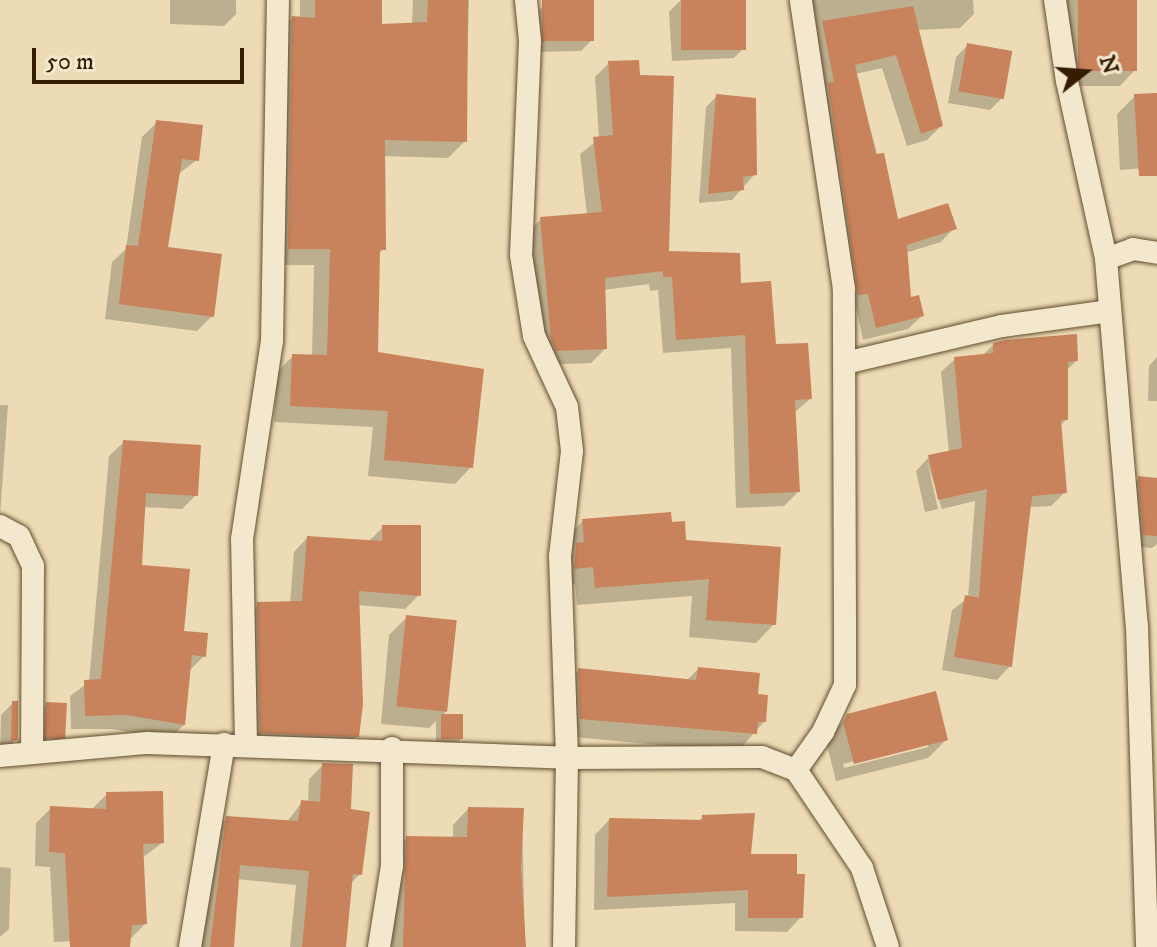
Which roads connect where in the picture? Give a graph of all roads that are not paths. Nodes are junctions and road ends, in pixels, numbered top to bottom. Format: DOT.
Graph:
graph roads {
  1 [pos="278,0"];
  2 [pos="526,0"];
  3 [pos="801,0"];
  4 [pos="1055,0"];
  5 [pos="1157,253"];
  6 [pos="1106,259"];
  7 [pos="1110,311"];
  8 [pos="845,363"];
  9 [pos="0,526"];
  10 [pos="235,744"];
  11 [pos="392,748"];
  12 [pos="32,753"];
  13 [pos="0,756"];
  14 [pos="567,758"];
  15 [pos="796,770"];
  16 [pos="190,947"];
  17 [pos="379,947"];
  18 [pos="564,947"];
  19 [pos="888,947"];
  20 [pos="1147,947"];
  1 -- 10 [label="street"];
  2 -- 14 [label="street"];
  3 -- 8 [label="street"];
  4 -- 6 [label="street"];
  5 -- 6 [label="street"];
  6 -- 7 [label="street"];
  7 -- 8 [label="street"];
  7 -- 20 [label="street"];
  8 -- 15 [label="street"];
  9 -- 12 [label="street"];
  10 -- 11 [label="street"];
  10 -- 12 [label="street"];
  10 -- 16 [label="street"];
  11 -- 14 [label="street"];
  11 -- 17 [label="street"];
  12 -- 13 [label="street"];
  14 -- 15 [label="street"];
  14 -- 18 [label="street"];
  15 -- 19 [label="street"];
}
